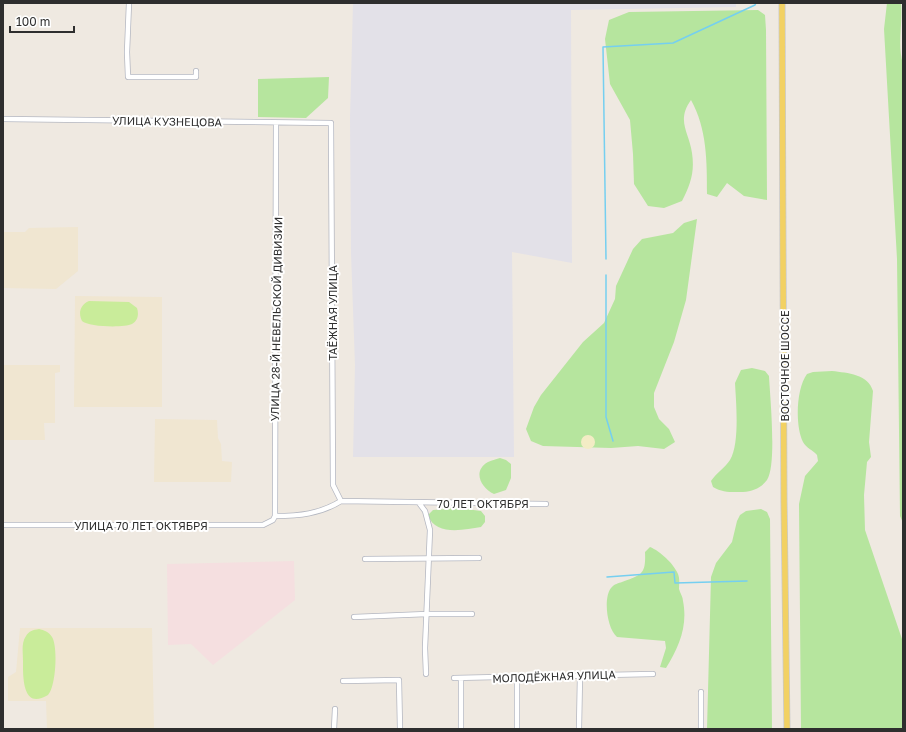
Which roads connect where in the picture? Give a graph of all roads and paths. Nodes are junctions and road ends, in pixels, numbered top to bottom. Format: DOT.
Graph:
graph roads {
  1 [pos="129,3"];
  2 [pos="782,3"];
  3 [pos="196,71"];
  4 [pos="3,119"];
  5 [pos="276,123"];
  6 [pos="331,123"];
  7 [pos="341,501"];
  8 [pos="419,503"];
  9 [pos="546,504"];
  10 [pos="275,516"];
  11 [pos="3,525"];
  12 [pos="428,558"];
  13 [pos="479,558"];
  14 [pos="365,559"];
  15 [pos="426,614"];
  16 [pos="472,614"];
  17 [pos="354,617"];
  18 [pos="426,674"];
  19 [pos="653,674"];
  20 [pos="580,675"];
  21 [pos="454,678"];
  22 [pos="461,678"];
  23 [pos="517,678"];
  24 [pos="343,680"];
  25 [pos="701,692"];
  26 [pos="335,709"];
  27 [pos="334,729"];
  28 [pos="400,729"];
  29 [pos="461,729"];
  30 [pos="517,729"];
  31 [pos="579,729"];
  32 [pos="701,729"];
  33 [pos="787,729"];
  1 -- 3 [label="street"];
  2 -- 33 [label="main road, ВОСТОЧНОЕ ШОССЕ"];
  4 -- 5 [label="street, УЛИЦА КУЗНЕЦОВА"];
  5 -- 6 [label="street, УЛИЦА КУЗНЕЦОВА"];
  5 -- 10 [label="street, УЛИЦА 28-Й НЕВЕЛЬСКОЙ ДИВИЗИИ"];
  6 -- 7 [label="street, ТАЁЖНАЯ УЛИЦА"];
  7 -- 8 [label="street, 70 ЛЕТ ОКТЯБРЯ"];
  7 -- 10 [label="street"];
  8 -- 9 [label="street, 70 ЛЕТ ОКТЯБРЯ"];
  8 -- 12 [label="street"];
  10 -- 11 [label="street, УЛИЦА 70 ЛЕТ ОКТЯБРЯ"];
  12 -- 13 [label="street"];
  12 -- 14 [label="street"];
  12 -- 15 [label="street"];
  15 -- 16 [label="street"];
  15 -- 17 [label="street"];
  15 -- 18 [label="street"];
  19 -- 20 [label="street, МОЛОДЁЖНАЯ УЛИЦА"];
  20 -- 23 [label="street, МОЛОДЁЖНАЯ УЛИЦА"];
  20 -- 31 [label="street"];
  21 -- 22 [label="street, МОЛОДЁЖНАЯ УЛИЦА"];
  22 -- 23 [label="street, МОЛОДЁЖНАЯ УЛИЦА"];
  22 -- 29 [label="street"];
  23 -- 30 [label="street"];
  24 -- 28 [label="street"];
  25 -- 32 [label="street"];
  26 -- 27 [label="street"];
}
